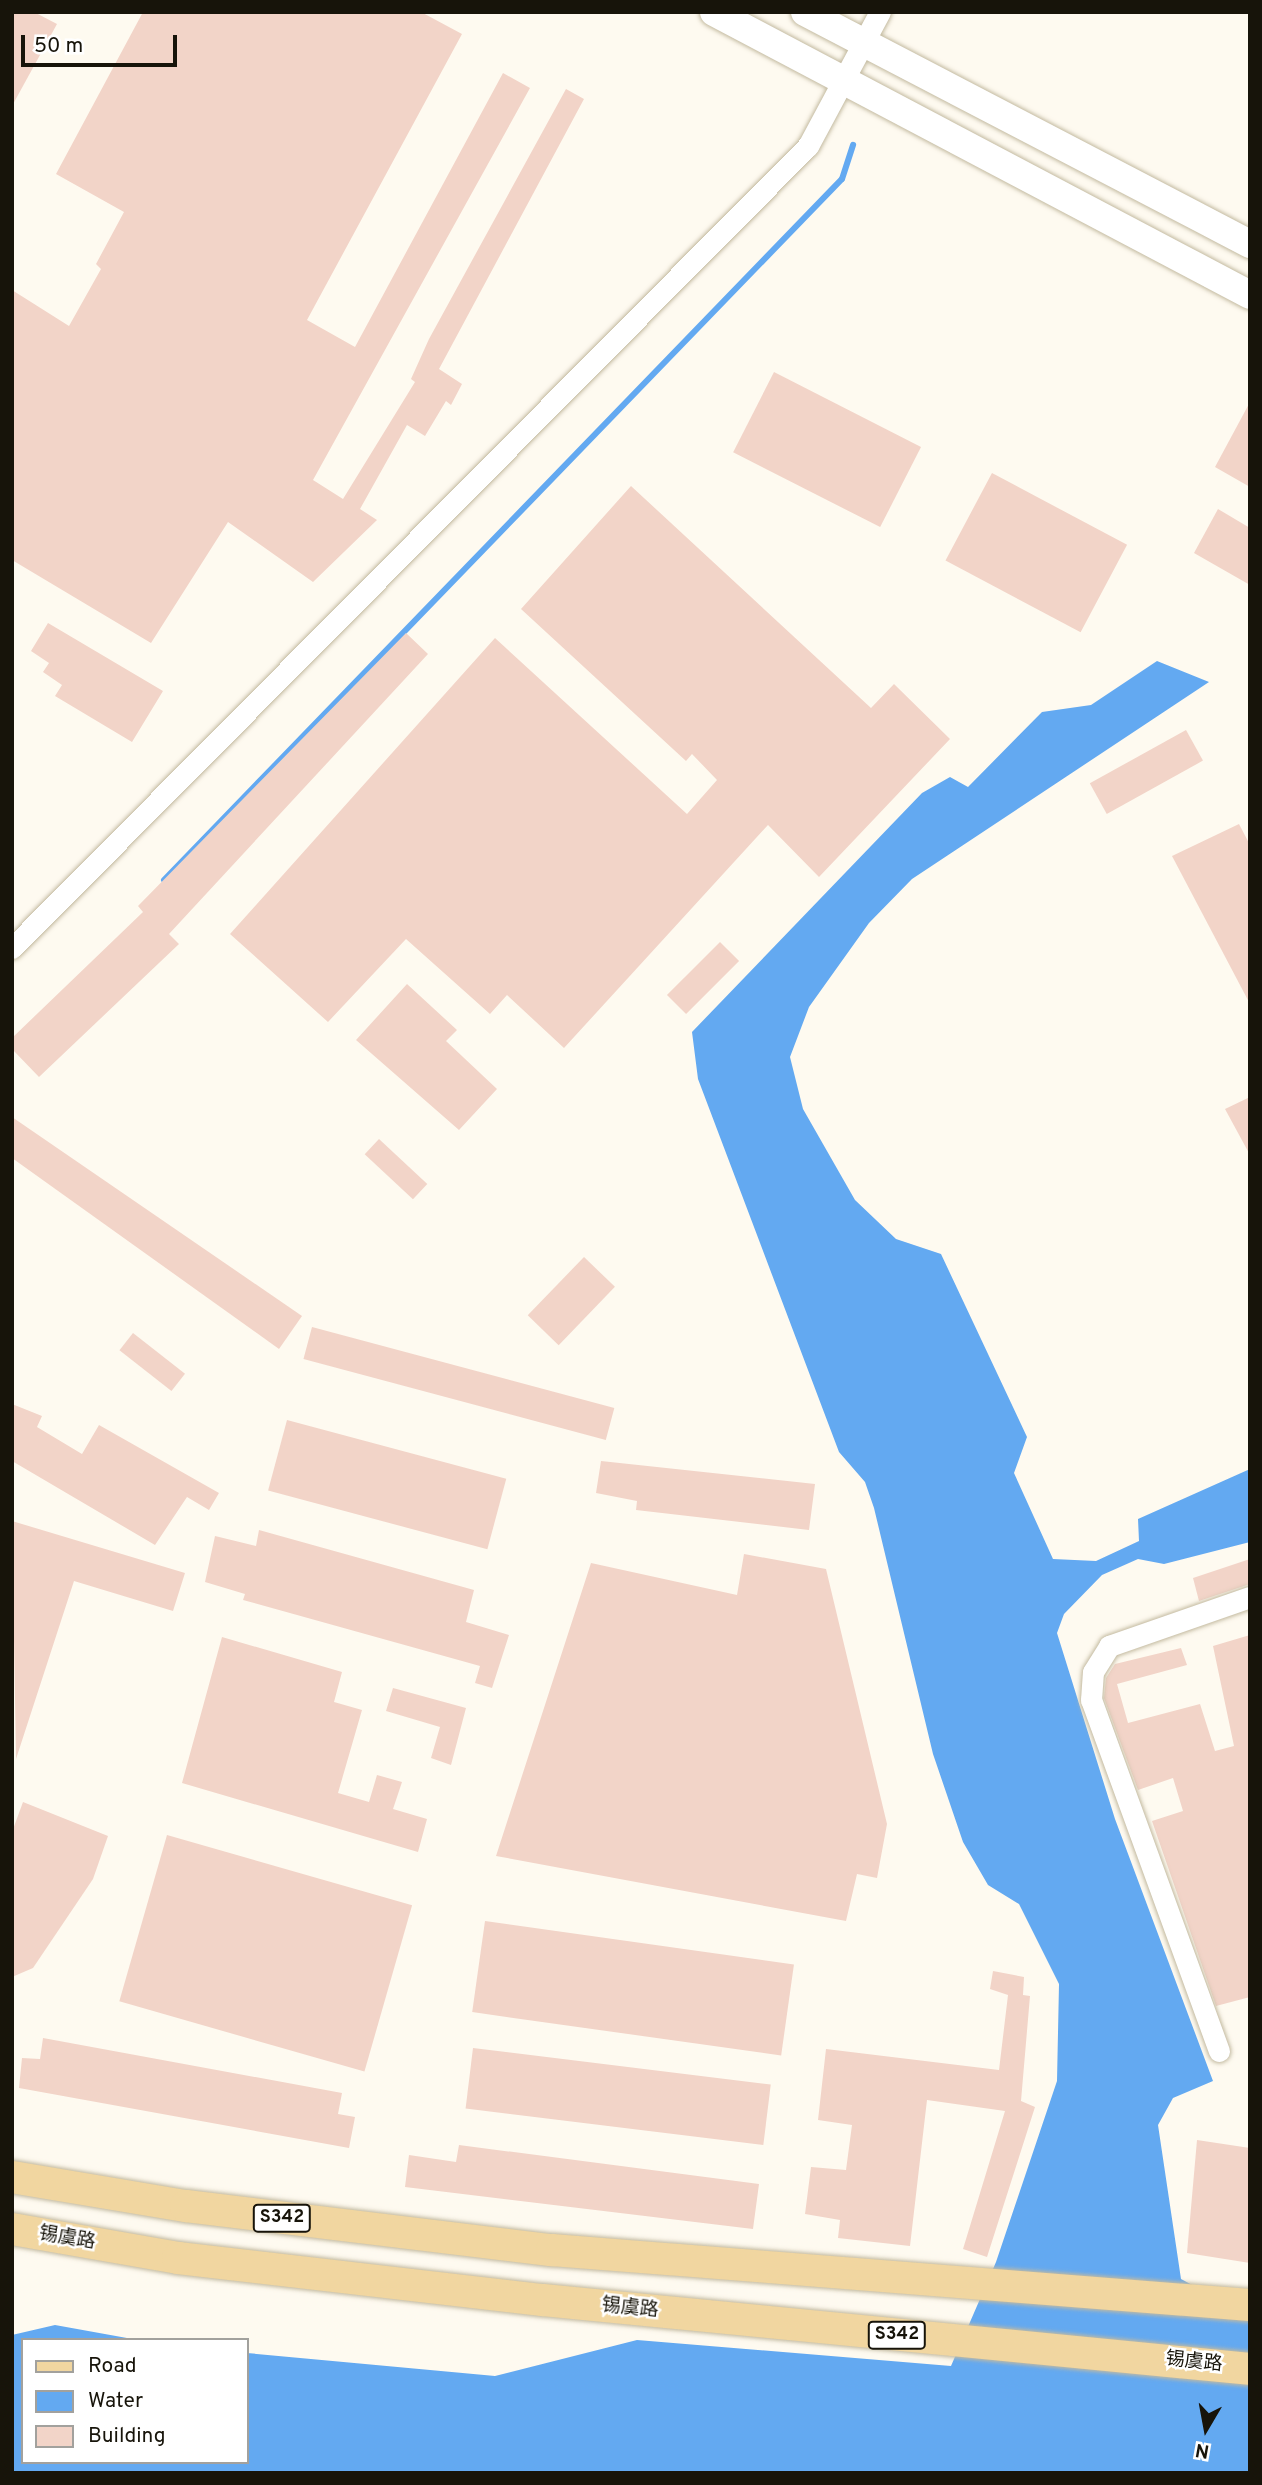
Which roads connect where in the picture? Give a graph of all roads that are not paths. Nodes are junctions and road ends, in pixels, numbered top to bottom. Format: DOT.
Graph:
graph roads {
  1 [pos="714,12"];
  2 [pos="806,12"];
  3 [pos="880,12"];
  4 [pos="864,43"];
  5 [pos="843,81"];
  6 [pos="1250,244"];
  7 [pos="1250,296"];
  8 [pos="12,948"];
  9 [pos="1250,1597"];
  10 [pos="1219,2051"];
  11 [pos="12,2177"];
  12 [pos="12,2229"];
  13 [pos="1250,2305"];
  14 [pos="1250,2369"];
  1 -- 5 [label="main road"];
  2 -- 4 [label="main road"];
  3 -- 4 [label="street"];
  4 -- 5 [label="street"];
  4 -- 6 [label="main road"];
  5 -- 7 [label="main road"];
  5 -- 8 [label="street"];
  9 -- 10 [label="street"];
  11 -- 13 [label="main road, S342"];
  12 -- 14 [label="main road, 锡虞路 / S342"];
}
